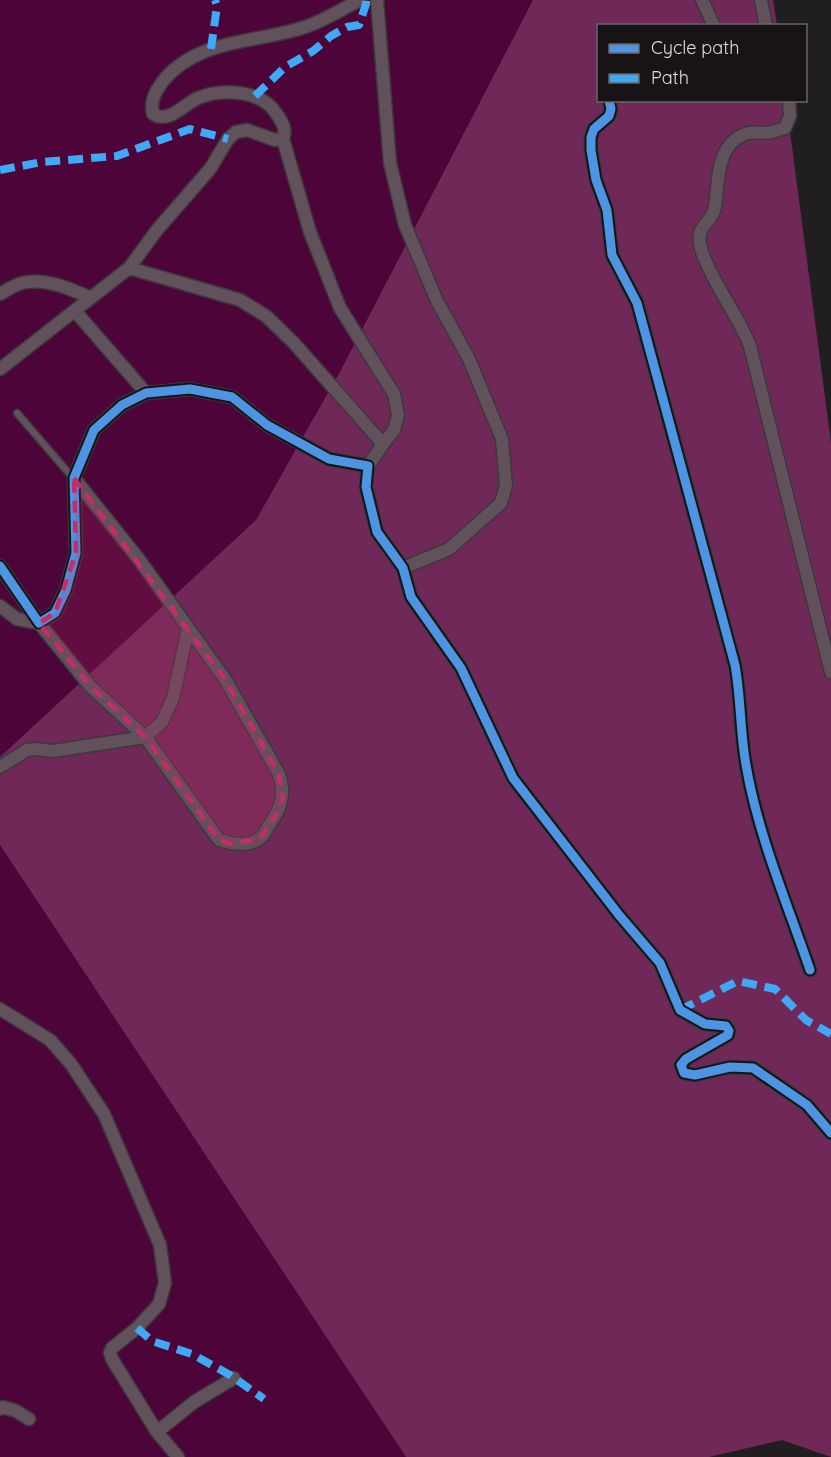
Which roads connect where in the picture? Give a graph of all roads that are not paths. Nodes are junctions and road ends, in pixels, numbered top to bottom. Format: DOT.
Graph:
graph roads {
  1 [pos="360,0"];
  2 [pos="377,0"];
  3 [pos="702,0"];
  4 [pos="761,0"];
  5 [pos="713,24"];
  6 [pos="765,24"];
  7 [pos="609,102"];
  8 [pos="789,102"];
  9 [pos="283,139"];
  10 [pos="129,268"];
  11 [pos="0,294"];
  12 [pos="91,298"];
  13 [pos="75,311"];
  14 [pos="0,369"];
  15 [pos="146,393"];
  16 [pos="17,412"];
  17 [pos="383,444"];
  18 [pos="368,466"];
  19 [pos="74,478"];
  20 [pos="0,566"];
  21 [pos="403,568"];
  22 [pos="0,606"];
  23 [pos="39,623"];
  24 [pos="188,629"];
  25 [pos="831,672"];
  26 [pos="145,737"];
  27 [pos="0,767"];
  28 [pos="810,970"];
  29 [pos="0,1009"];
  30 [pos="831,1133"];
  31 [pos="234,1378"];
  32 [pos="0,1409"];
  33 [pos="29,1419"];
  34 [pos="157,1432"];
  35 [pos="178,1457"];
  1 -- 9 [label="street"];
  2 -- 21 [label="street"];
  3 -- 5 [label="street"];
  4 -- 6 [label="street"];
  7 -- 28 [label="street"];
  8 -- 25 [label="street"];
  9 -- 10 [label="street"];
  9 -- 17 [label="street"];
  10 -- 12 [label="street"];
  10 -- 17 [label="street"];
  11 -- 12 [label="street"];
  12 -- 13 [label="street"];
  13 -- 14 [label="street"];
  13 -- 15 [label="street"];
  15 -- 18 [label="street"];
  15 -- 19 [label="street"];
  16 -- 19 [label="lane"];
  17 -- 18 [label="street"];
  18 -- 21 [label="street"];
  19 -- 23 [label="street"];
  19 -- 24 [label="street"];
  20 -- 23 [label="street"];
  21 -- 30 [label="street"];
  22 -- 23 [label="street"];
  23 -- 26 [label="street"];
  24 -- 26 [label="street"];
  24 -- 26 [label="street"];
  26 -- 27 [label="street"];
  29 -- 34 [label="street"];
  31 -- 34 [label="street"];
  32 -- 33 [label="street"];
  34 -- 35 [label="street"];
}
